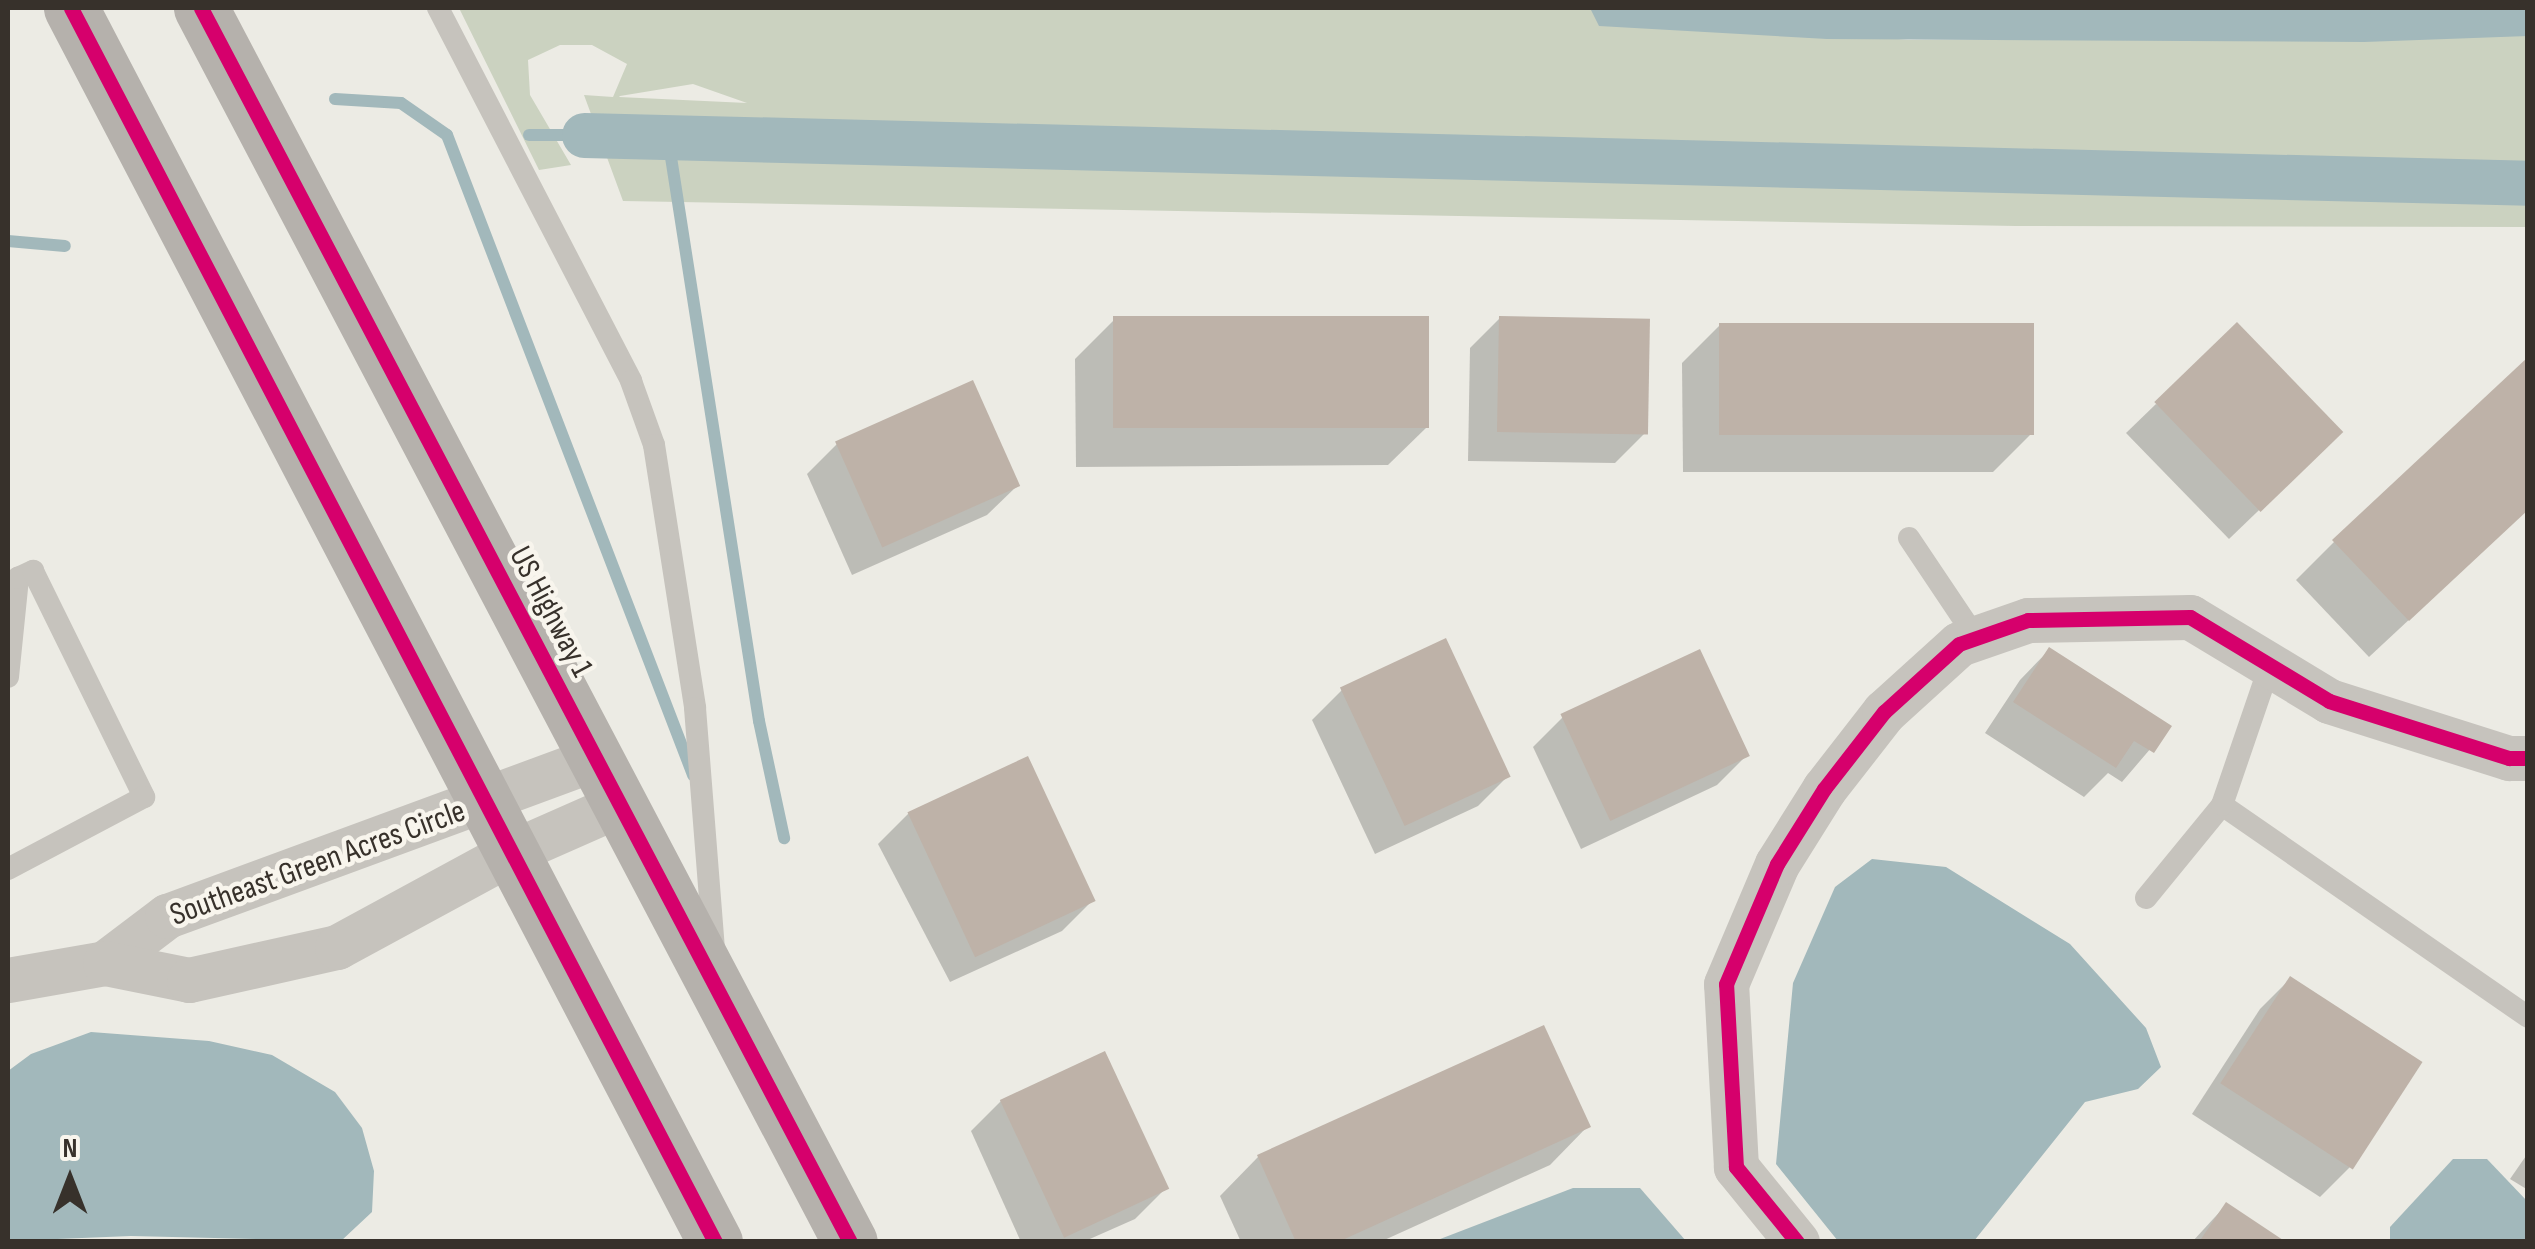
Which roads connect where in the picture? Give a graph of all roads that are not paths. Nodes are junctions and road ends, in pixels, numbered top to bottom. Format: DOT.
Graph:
graph roads {
  1 [pos="71,8"];
  2 [pos="201,8"];
  3 [pos="438,8"];
  4 [pos="1909,538"];
  5 [pos="13,581"];
  6 [pos="1976,638"];
  7 [pos="2270,665"];
  8 [pos="8,677"];
  9 [pos="2528,758"];
  10 [pos="608,781"];
  11 [pos="486,803"];
  12 [pos="2222,805"];
  13 [pos="512,852"];
  14 [pos="8,869"];
  15 [pos="2146,898"];
  16 [pos="105,963"];
  17 [pos="8,980"];
  18 [pos="716,980"];
  19 [pos="2528,1017"];
  20 [pos="715,1242"];
  21 [pos="850,1242"];
  22 [pos="1797,1242"];
  1 -- 11 [label="main road"];
  2 -- 10 [label="main road, US Highway 1"];
  3 -- 18 [label="lane"];
  4 -- 6 [label="lane"];
  5 -- 8 [label="lane"];
  5 -- 14 [label="lane"];
  6 -- 7 [label="street"];
  6 -- 22 [label="street"];
  7 -- 9 [label="street"];
  7 -- 12 [label="lane"];
  10 -- 11 [label="street, Southeast Green Acres Circle"];
  10 -- 13 [label="street, Southeast Green Acres Circle"];
  10 -- 18 [label="main road, US Highway 1"];
  11 -- 13 [label="main road"];
  11 -- 16 [label="street, Southeast Green Acres Circle"];
  12 -- 15 [label="lane"];
  12 -- 19 [label="lane"];
  13 -- 16 [label="street, Southeast Green Acres Circle"];
  13 -- 20 [label="main road"];
  16 -- 17 [label="street, Southeast Green Acres Circle"];
  18 -- 21 [label="main road, US Highway 1"];
}
